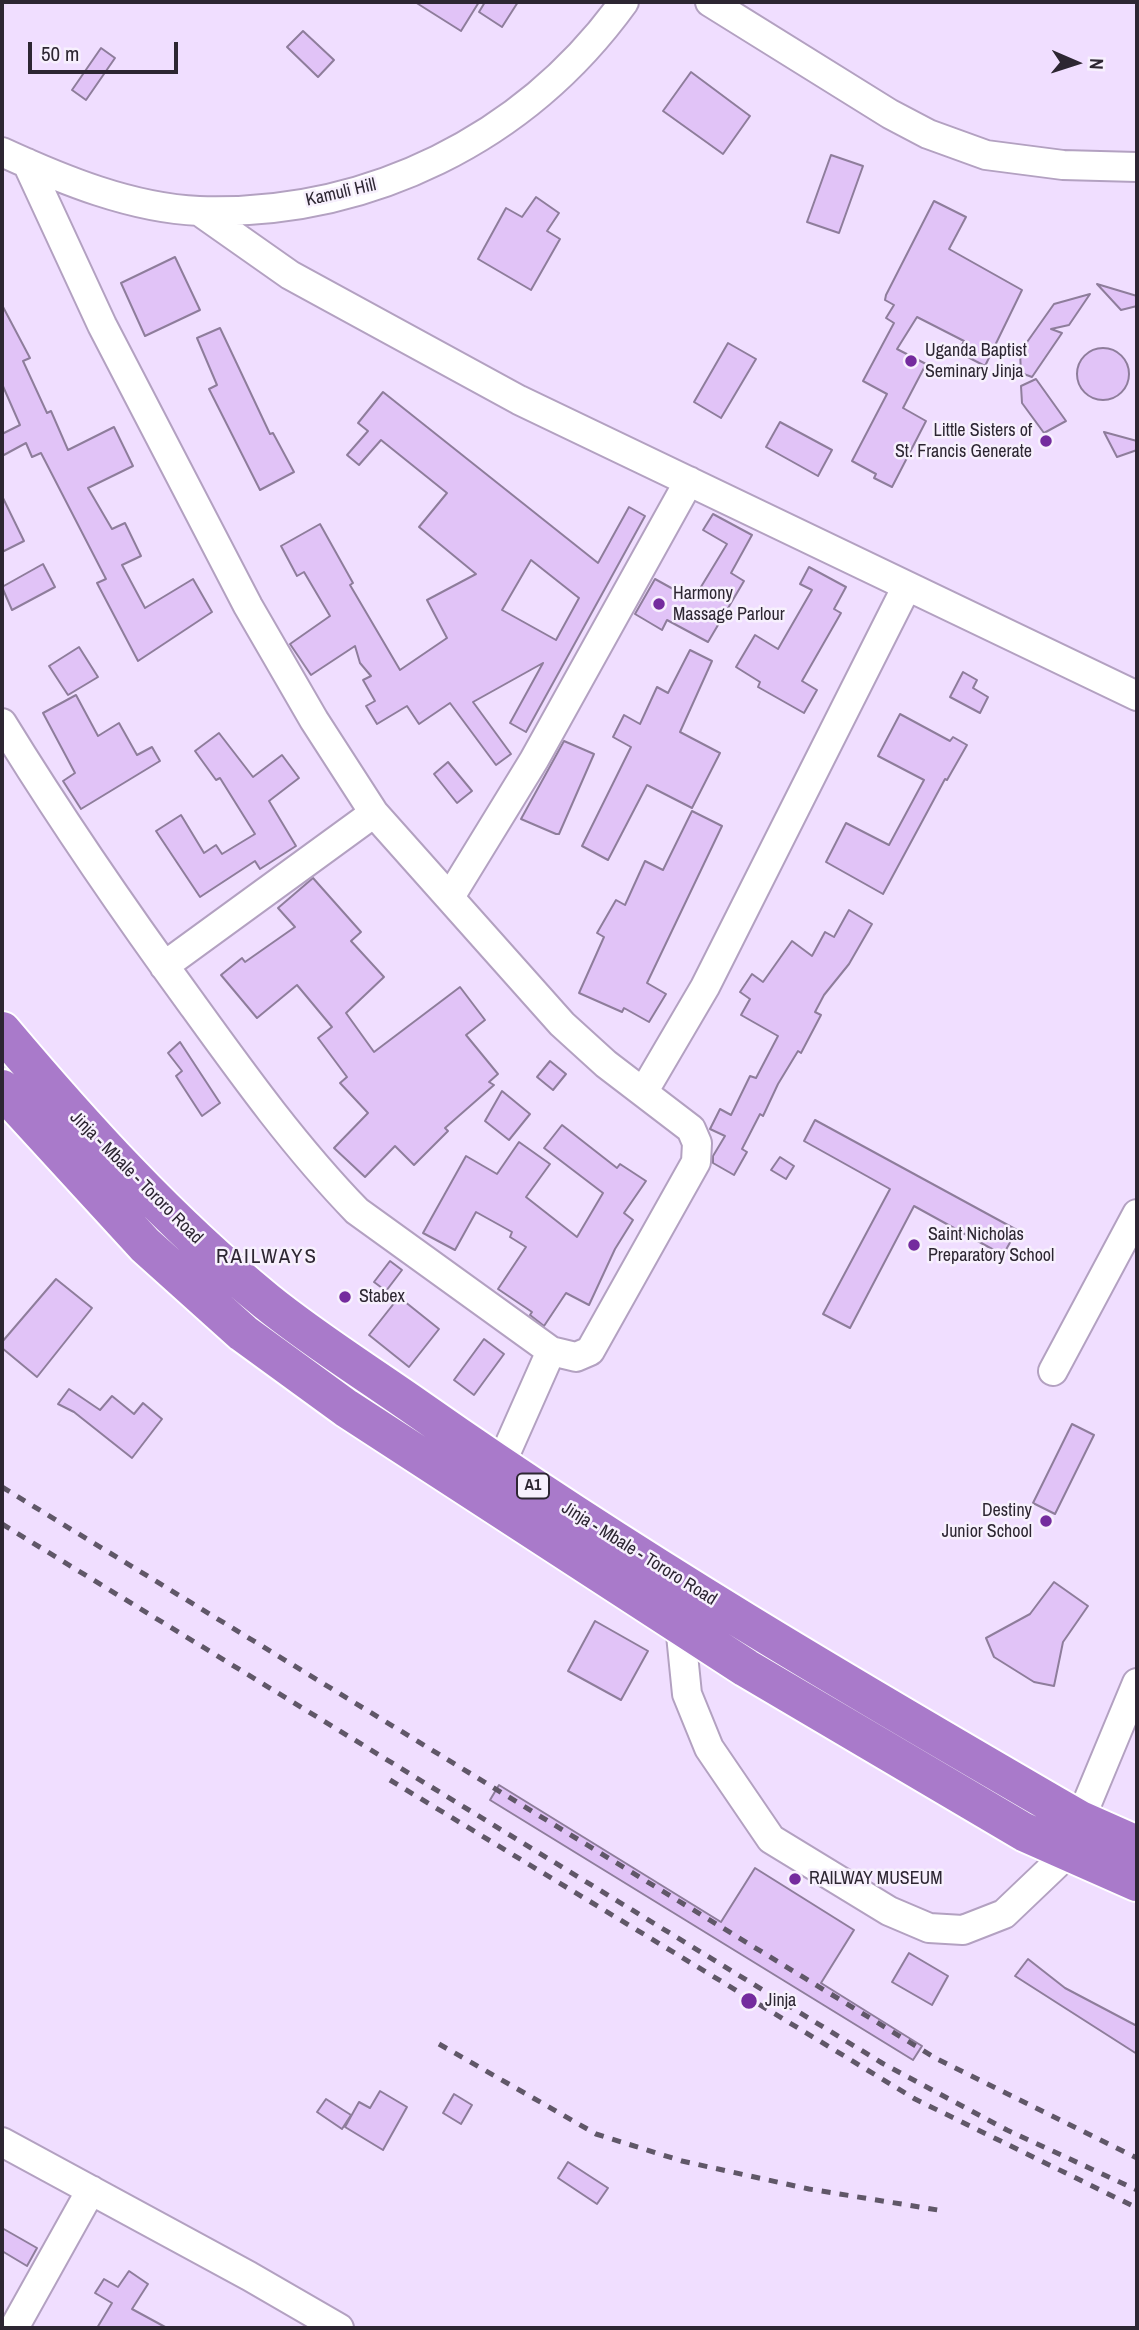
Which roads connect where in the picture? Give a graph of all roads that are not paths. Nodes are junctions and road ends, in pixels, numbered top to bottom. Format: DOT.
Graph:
graph roads {
  1 [pos="624,2"];
  2 [pos="710,2"];
  3 [pos="14,158"];
  4 [pos="1137,167"];
  5 [pos="199,211"];
  6 [pos="689,481"];
  7 [pos="906,588"];
  8 [pos="1137,696"];
  9 [pos="2,723"];
  10 [pos="374,813"];
  11 [pos="450,897"];
  12 [pos="164,966"];
  13 [pos="2,1031"];
  14 [pos="2,1089"];
  15 [pos="645,1091"];
  16 [pos="1137,1214"];
  17 [pos="551,1351"];
  18 [pos="1053,1371"];
  19 [pos="500,1466"];
  20 [pos="680,1625"];
  21 [pos="1137,1683"];
  22 [pos="1074,1836"];
  23 [pos="1137,1845"];
  24 [pos="1137,1882"];
  25 [pos="2,2142"];
  26 [pos="90,2190"];
  27 [pos="14,2328"];
  28 [pos="339,2328"];
  1 -- 5 [label="street, Kamuli Hill"];
  2 -- 4 [label="street"];
  3 -- 5 [label="street, Kamuli Hill"];
  3 -- 10 [label="street"];
  5 -- 6 [label="street"];
  6 -- 7 [label="street"];
  6 -- 11 [label="street"];
  7 -- 8 [label="street"];
  7 -- 15 [label="street"];
  9 -- 12 [label="street"];
  10 -- 11 [label="street"];
  10 -- 12 [label="street"];
  11 -- 15 [label="street"];
  12 -- 17 [label="street"];
  13 -- 19 [label="highway, Jinja - Mbale - Tororo Road / A1"];
  14 -- 20 [label="highway, Jinja - Mbale - Tororo Road / A1"];
  15 -- 17 [label="street"];
  16 -- 18 [label="street"];
  17 -- 19 [label="street"];
  19 -- 22 [label="highway, Jinja - Mbale - Tororo Road / A1"];
  20 -- 22 [label="highway, Jinja - Mbale - Tororo Road / A1"];
  20 -- 22 [label="street"];
  21 -- 22 [label="street"];
  22 -- 23 [label="highway, Jinja - Mbale - Tororo Road / A1"];
  22 -- 24 [label="highway, Jinja - Mbale - Tororo Road / A1"];
  25 -- 26 [label="street"];
  26 -- 27 [label="street"];
  26 -- 28 [label="street"];
}
